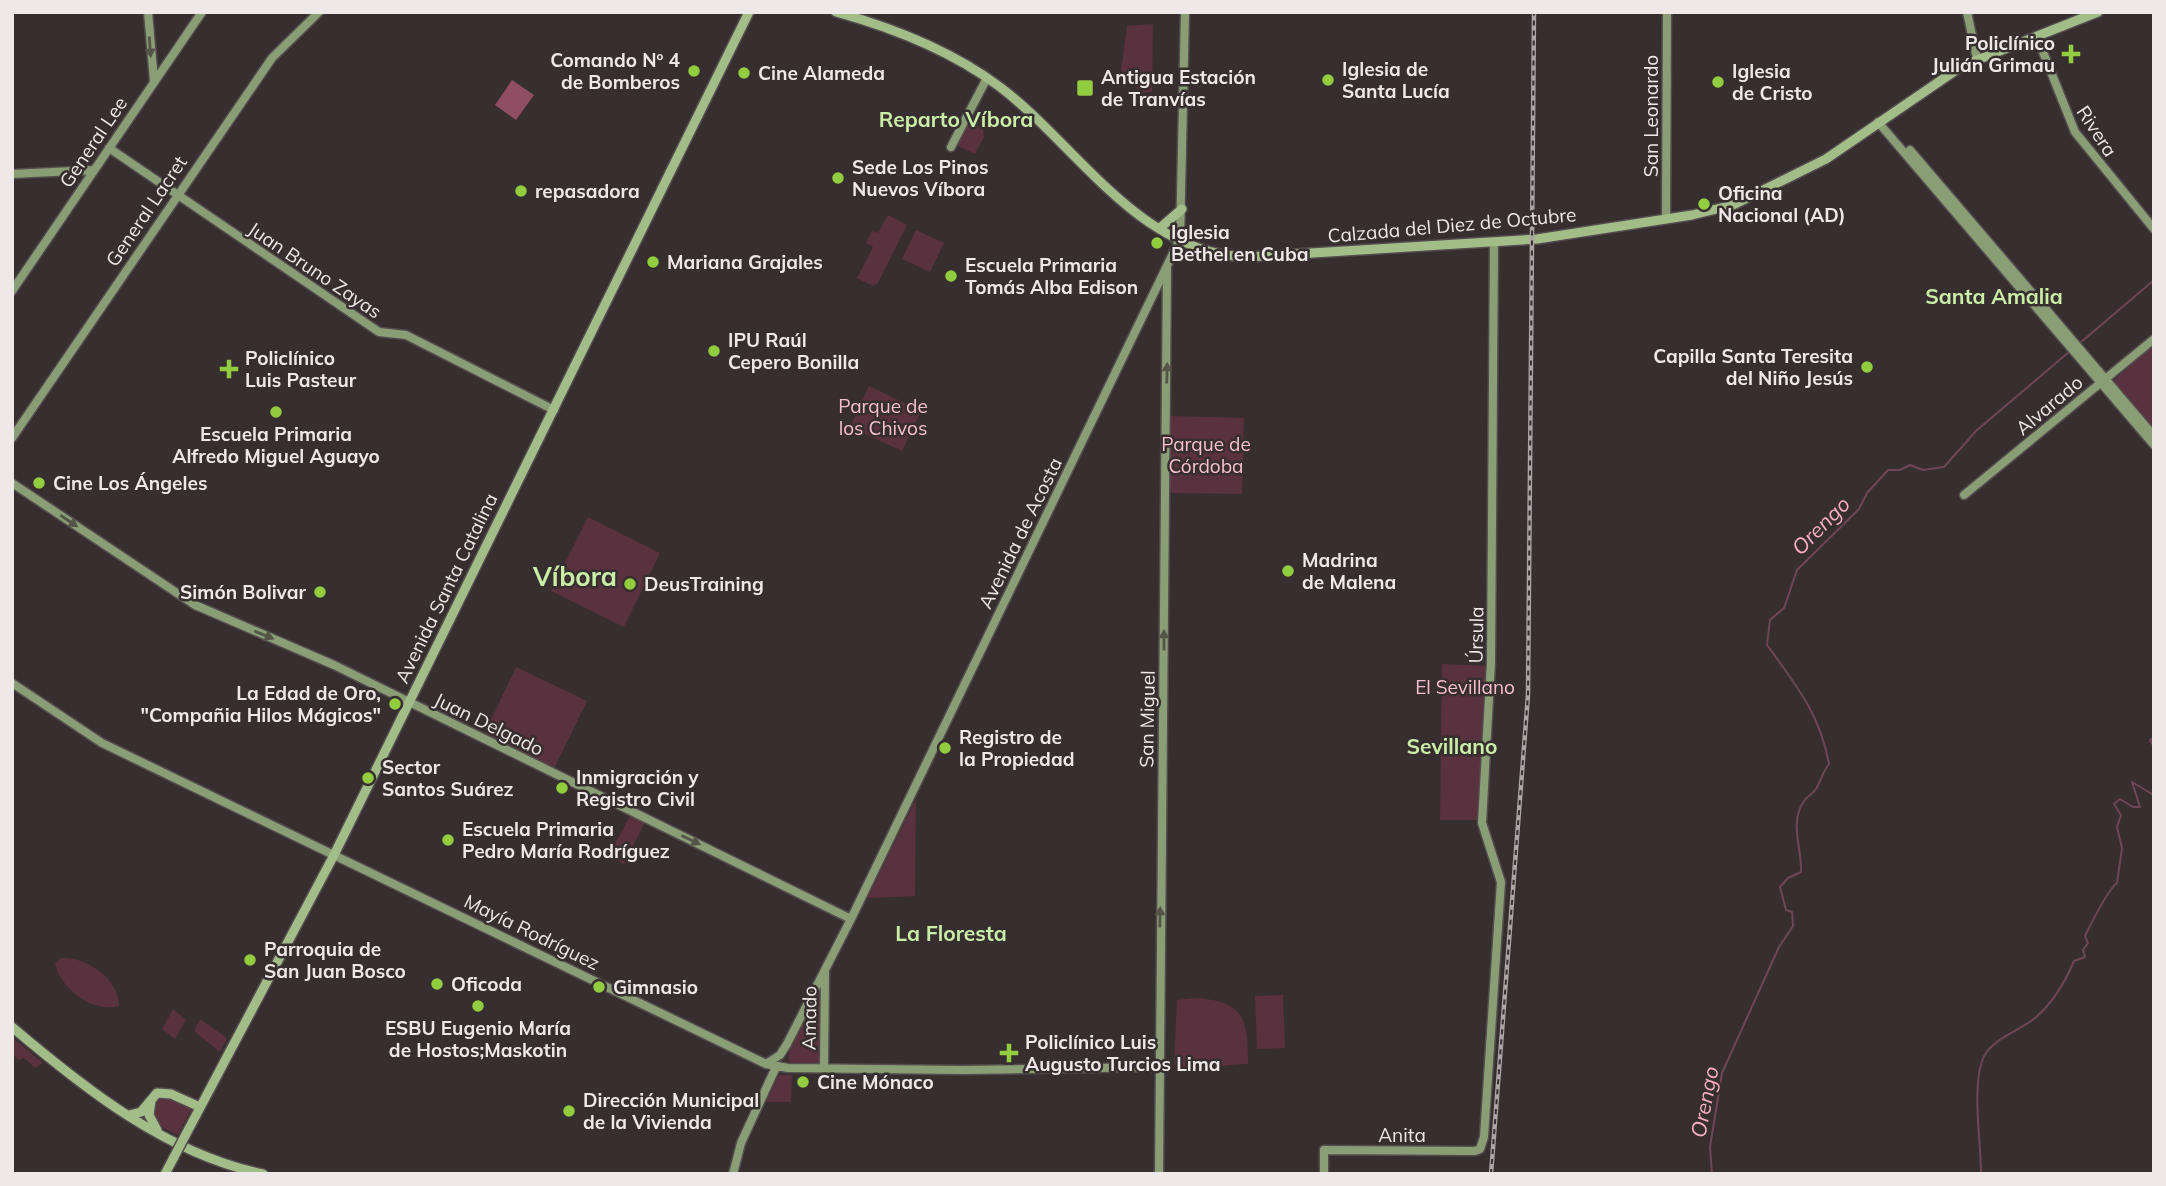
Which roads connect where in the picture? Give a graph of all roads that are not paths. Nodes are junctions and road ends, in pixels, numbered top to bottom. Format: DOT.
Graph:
graph roads {
  1 [pos="148,12"];
  2 [pos="318,12"];
  3 [pos="749,12"];
  4 [pos="836,12"];
  5 [pos="1185,12"];
  6 [pos="1667,12"];
  7 [pos="1967,12"];
  8 [pos="2098,12"];
  9 [pos="202,13"];
  10 [pos="2037,37"];
  11 [pos="1981,54"];
  12 [pos="987,78"];
  13 [pos="154,81"];
  14 [pos="1880,121"];
  15 [pos="108,148"];
  16 [pos="951,148"];
  17 [pos="121,157"];
  18 [pos="101,159"];
  19 [pos="94,170"];
  20 [pos="12,174"];
  21 [pos="177,194"];
  22 [pos="1182,209"];
  23 [pos="1666,219"];
  24 [pos="1160,228"];
  25 [pos="2154,229"];
  26 [pos="1180,239"];
  27 [pos="1494,243"];
  28 [pos="1167,265"];
  29 [pos="12,291"];
  30 [pos="2154,339"];
  31 [pos="2103,381"];
  32 [pos="554,410"];
  33 [pos="2154,436"];
  34 [pos="12,438"];
  35 [pos="2154,445"];
  36 [pos="12,482"];
  37 [pos="1964,495"];
  38 [pos="12,684"];
  39 [pos="409,703"];
  40 [pos="334,855"];
  41 [pos="851,919"];
  42 [pos="825,969"];
  43 [pos="12,1027"];
  44 [pos="787,1044"];
  45 [pos="766,1064"];
  46 [pos="776,1067"];
  47 [pos="1158,1067"];
  48 [pos="788,1068"];
  49 [pos="824,1068"];
  50 [pos="164,1093"];
  51 [pos="200,1107"];
  52 [pos="129,1115"];
  53 [pos="159,1133"];
  54 [pos="1480,1149"];
  55 [pos="165,1174"];
  56 [pos="263,1174"];
  57 [pos="733,1174"];
  58 [pos="1159,1174"];
  59 [pos="1324,1174"];
  1 -- 13 [label="street, one-way"];
  2 -- 21 [label="street, General Lacret"];
  3 -- 32 [label="main road, Avenida Santa Catalina"];
  4 -- 12 [label="main road"];
  5 -- 22 [label="street, Avenida de Acosta"];
  6 -- 23 [label="street, San Leonardo"];
  7 -- 11 [label="street"];
  8 -- 10 [label="main road, Calzada del Diez de Octubre"];
  9 -- 13 [label="street, General Lee"];
  10 -- 11 [label="main road, Calzada del Diez de Octubre"];
  10 -- 25 [label="street, Rivera"];
  11 -- 14 [label="main road, Calzada del Diez de Octubre"];
  12 -- 16 [label="street"];
  12 -- 24 [label="main road"];
  13 -- 15 [label="street, General Lee"];
  14 -- 23 [label="main road, Calzada del Diez de Octubre"];
  14 -- 31 [label="street"];
  15 -- 17 [label="street, Juan Bruno Zayas"];
  15 -- 18 [label="street, General Lee"];
  17 -- 18 [label="street"];
  17 -- 21 [label="street, Juan Bruno Zayas"];
  18 -- 19 [label="street, General Lee"];
  19 -- 20 [label="street"];
  19 -- 29 [label="street, General Lee"];
  21 -- 32 [label="street, Juan Bruno Zayas"];
  21 -- 34 [label="street, General Lacret"];
  22 -- 24 [label="main road"];
  22 -- 26 [label="street, Avenida de Acosta"];
  23 -- 27 [label="main road, Calzada del Diez de Octubre"];
  24 -- 26 [label="main road, Calzada del Diez de Octubre"];
  26 -- 27 [label="main road, Calzada del Diez de Octubre"];
  26 -- 28 [label="street, Avenida de Acosta"];
  27 -- 54 [label="street, Úrsula"];
  28 -- 41 [label="street, Avenida de Acosta"];
  47 -- 28 [label="street, San Miguel, one-way"];
  30 -- 31 [label="street, Alvarado"];
  31 -- 33 [label="street"];
  31 -- 35 [label="street"];
  31 -- 37 [label="street, Alvarado"];
  32 -- 39 [label="main road, Avenida Santa Catalina"];
  36 -- 39 [label="street, Juan Delgado, one-way"];
  38 -- 40 [label="street, Mayía Rodríguez"];
  39 -- 40 [label="main road, Avenida Santa Catalina"];
  39 -- 41 [label="street, Juan Delgado, one-way"];
  40 -- 45 [label="street, Mayía Rodríguez"];
  40 -- 51 [label="main road, Avenida Santa Catalina"];
  41 -- 42 [label="street, Avenida de Acosta"];
  42 -- 44 [label="street, Avenida de Acosta"];
  42 -- 49 [label="street, Amado"];
  43 -- 52 [label="main road"];
  44 -- 45 [label="street, Avenida de Acosta"];
  44 -- 48 [label="street, Avenida de Acosta"];
  45 -- 46 [label="street, Mayía Rodríguez"];
  46 -- 48 [label="street, Mayía Rodríguez"];
  46 -- 57 [label="street"];
  47 -- 49 [label="street, Mayía Rodríguez"];
  47 -- 58 [label="street, San Miguel"];
  48 -- 49 [label="street, Mayía Rodríguez"];
  50 -- 51 [label="main road"];
  50 -- 52 [label="main road"];
  50 -- 53 [label="main road"];
  51 -- 55 [label="main road, Avenida Santa Catalina, bridge"];
  52 -- 53 [label="main road"];
  53 -- 56 [label="main road"];
  54 -- 59 [label="street, Anita"];
}
